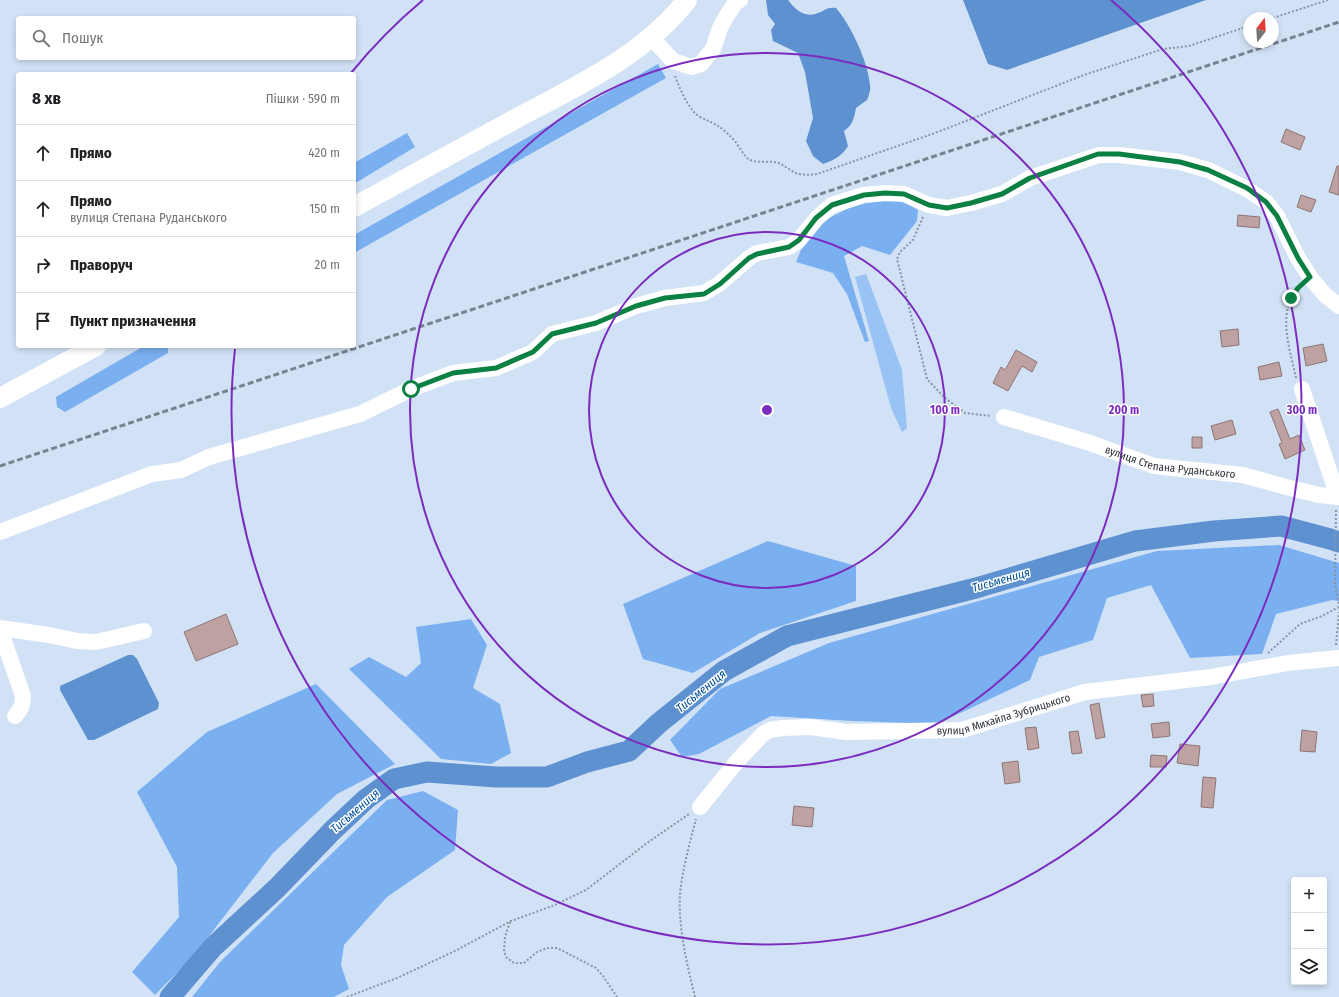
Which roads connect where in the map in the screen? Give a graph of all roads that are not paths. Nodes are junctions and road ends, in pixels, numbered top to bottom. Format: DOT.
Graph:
graph roads {
  1 [pos="687,0"];
  2 [pos="740,0"];
  3 [pos="652,38"];
  4 [pos="356,206"];
  5 [pos="1339,306"];
  6 [pos="92,348"];
  7 [pos="1302,388"];
  8 [pos="0,398"];
  9 [pos="1004,417"];
  10 [pos="1338,497"];
  11 [pos="0,532"];
  12 [pos="0,628"];
  13 [pos="144,631"];
  14 [pos="0,633"];
  15 [pos="1337,658"];
  16 [pos="15,716"];
  17 [pos="700,807"];
  1 -- 3 [label="main road"];
  2 -- 3 [label="street"];
  3 -- 4 [label="main road"];
  5 -- 11 [label="street"];
  6 -- 8 [label="main road"];
  7 -- 10 [label="street"];
  9 -- 10 [label="street, вулиця Степана Руданського"];
  12 -- 13 [label="street"];
  14 -- 16 [label="street"];
  15 -- 17 [label="street, вулиця Михайла Зубрицького"];
}
